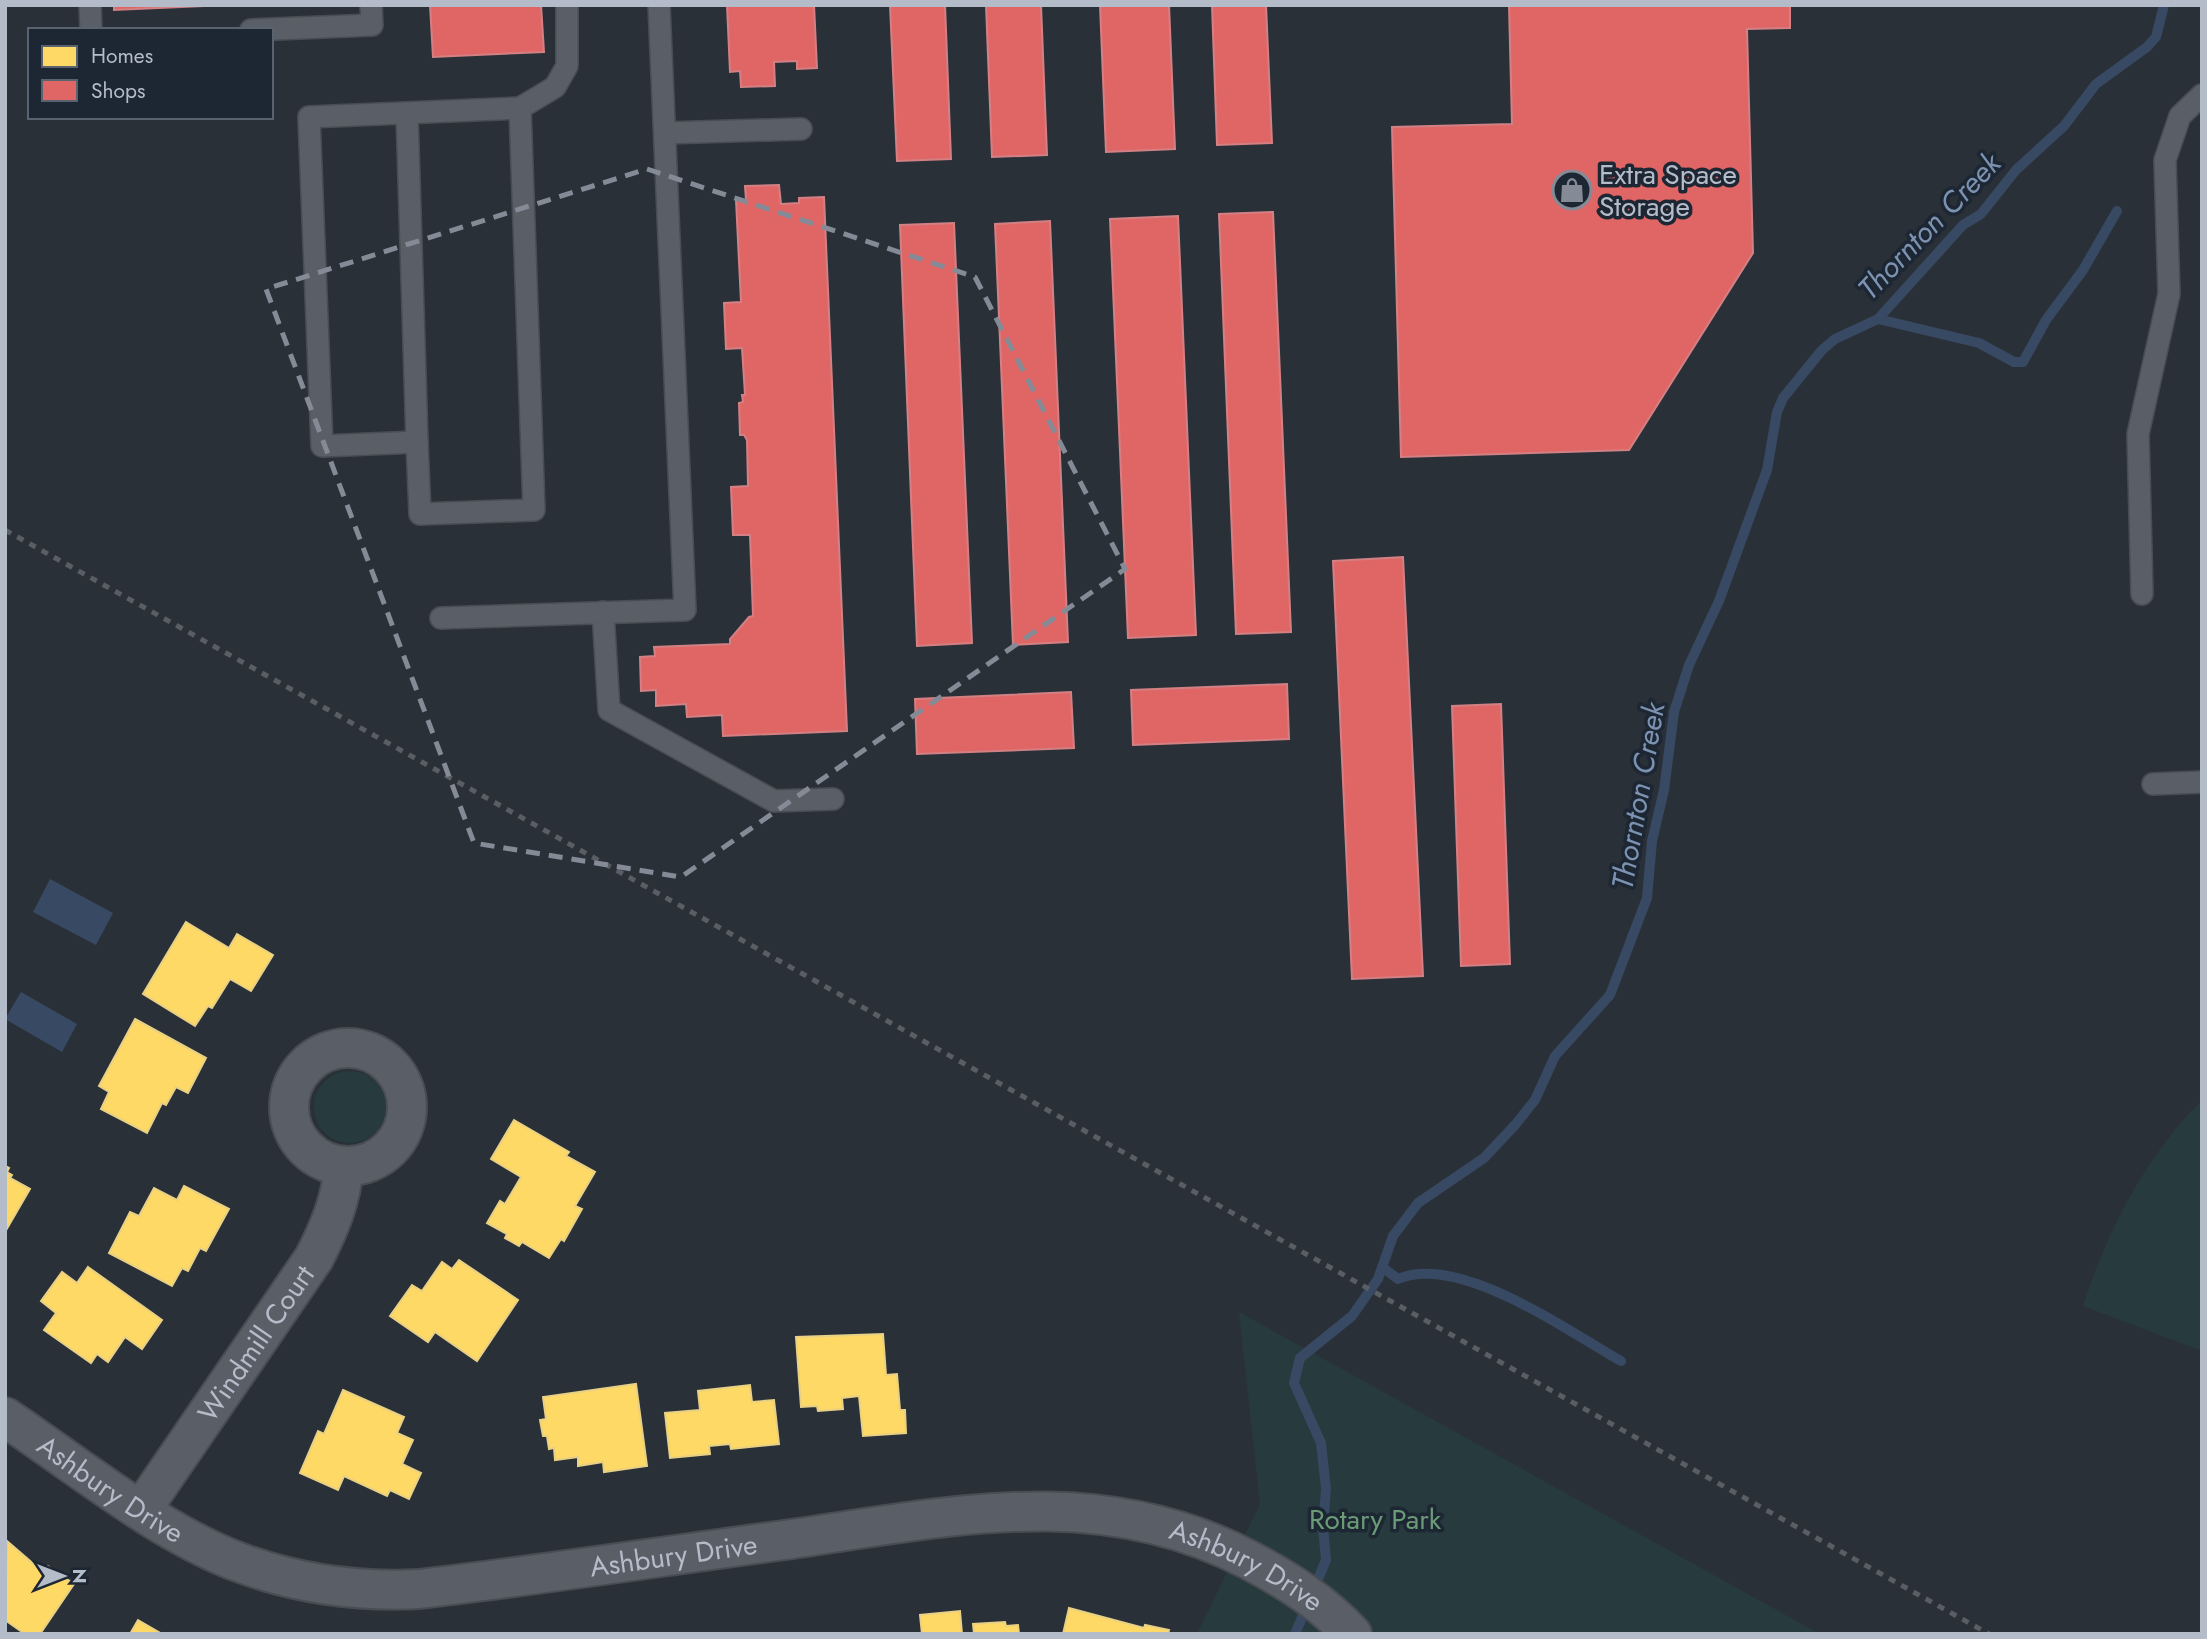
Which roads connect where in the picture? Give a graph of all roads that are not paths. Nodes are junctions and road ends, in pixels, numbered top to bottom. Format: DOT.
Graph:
graph roads {
  1 [pos="90,5"];
  2 [pos="371,5"];
  3 [pos="567,5"];
  4 [pos="659,5"];
  5 [pos="91,28"];
  6 [pos="273,29"];
  7 [pos="2202,95"];
  8 [pos="520,108"];
  9 [pos="407,113"];
  10 [pos="801,129"];
  11 [pos="665,133"];
  12 [pos="417,442"];
  13 [pos="2143,594"];
  14 [pos="604,612"];
  15 [pos="441,618"];
  16 [pos="2202,782"];
  17 [pos="2153,784"];
  18 [pos="833,799"];
  19 [pos="344,1166"];
  20 [pos="5,1417"];
  21 [pos="142,1509"];
  22 [pos="1342,1624"];
  1 -- 5 [label="lane"];
  2 -- 6 [label="lane"];
  3 -- 8 [label="lane"];
  4 -- 11 [label="lane"];
  7 -- 13 [label="lane"];
  8 -- 9 [label="lane"];
  8 -- 12 [label="lane"];
  9 -- 12 [label="lane"];
  9 -- 12 [label="lane"];
  10 -- 11 [label="lane"];
  11 -- 14 [label="lane"];
  14 -- 15 [label="lane"];
  14 -- 18 [label="lane"];
  16 -- 17 [label="lane"];
  19 -- 21 [label="street, Windmill Court"];
  20 -- 21 [label="street, Ashbury Drive"];
  21 -- 22 [label="street, Ashbury Drive"];
}
